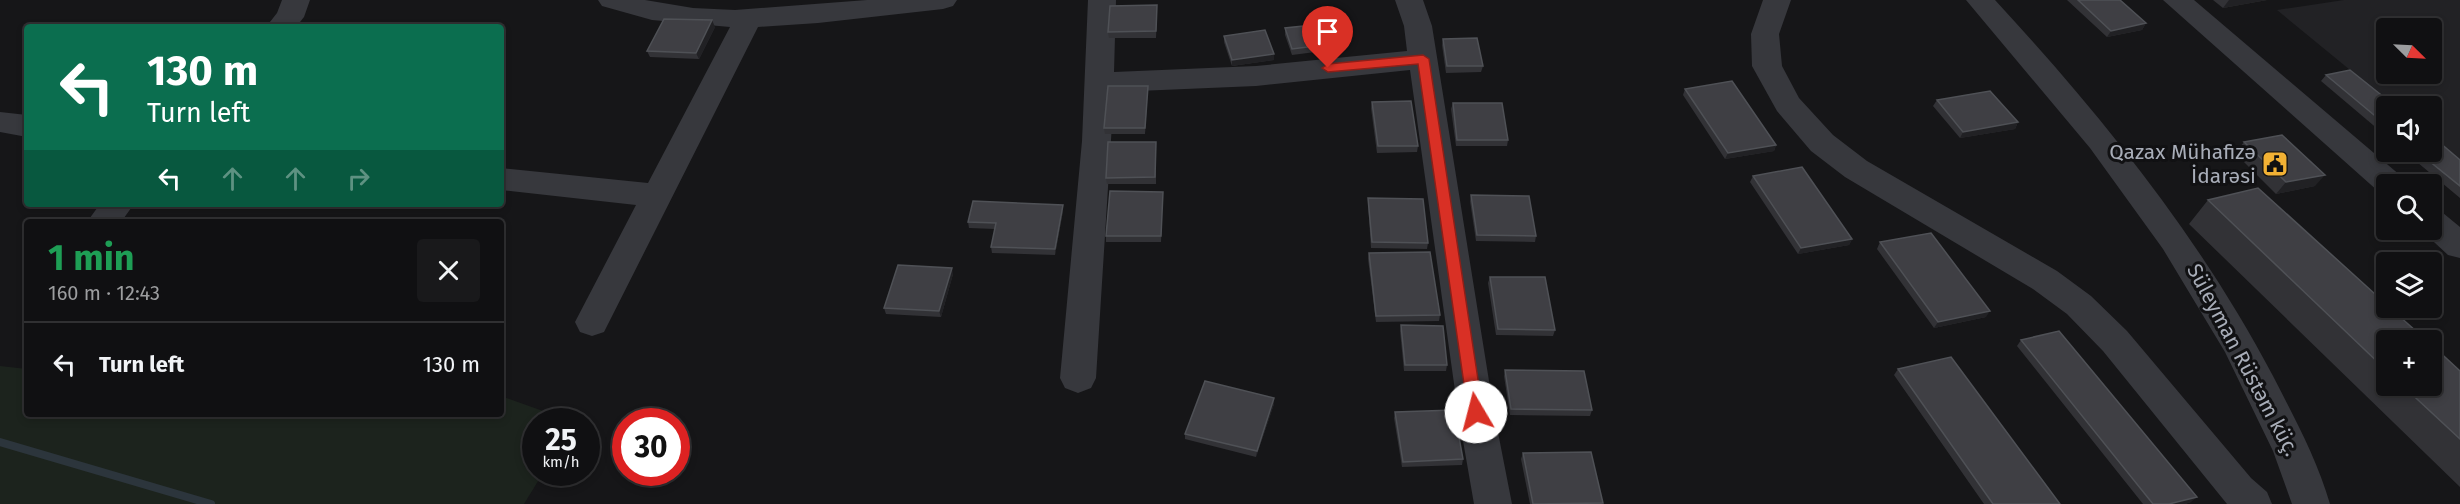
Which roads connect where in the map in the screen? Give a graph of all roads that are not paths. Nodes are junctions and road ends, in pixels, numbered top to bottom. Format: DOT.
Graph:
graph roads {
  1 [pos="296,0"];
  2 [pos="612,0"];
  3 [pos="943,0"];
  4 [pos="1102,0"];
  5 [pos="1409,0"];
  6 [pos="1777,0"];
  7 [pos="1980,0"];
  8 [pos="2177,0"];
  9 [pos="788,8"];
  10 [pos="748,19"];
  11 [pos="283,24"];
  12 [pos="1423,59"];
  13 [pos="1099,83"];
  14 [pos="0,122"];
  15 [pos="24,126"];
  16 [pos="2378,174"];
  17 [pos="504,179"];
  18 [pos="657,196"];
  19 [pos="115,207"];
  20 [pos="105,219"];
  21 [pos="2442,230"];
  22 [pos="2460,246"];
  23 [pos="592,322"];
  24 [pos="1078,378"];
  25 [pos="1493,504"];
  26 [pos="2253,504"];
  27 [pos="2311,504"];
  1 -- 11 [label="street"];
  2 -- 10 [label="street"];
  3 -- 9 [label="street"];
  4 -- 13 [label="street"];
  5 -- 12 [label="street"];
  6 -- 26 [label="street"];
  7 -- 27 [label="street, Süleyman Rüstəm küç."];
  8 -- 16 [label="street"];
  9 -- 10 [label="street"];
  10 -- 18 [label="street"];
  12 -- 13 [label="street"];
  12 -- 25 [label="street"];
  13 -- 24 [label="street"];
  14 -- 15 [label="street"];
  17 -- 18 [label="street"];
  18 -- 23 [label="street"];
  19 -- 20 [label="street"];
  21 -- 22 [label="street"];
}
